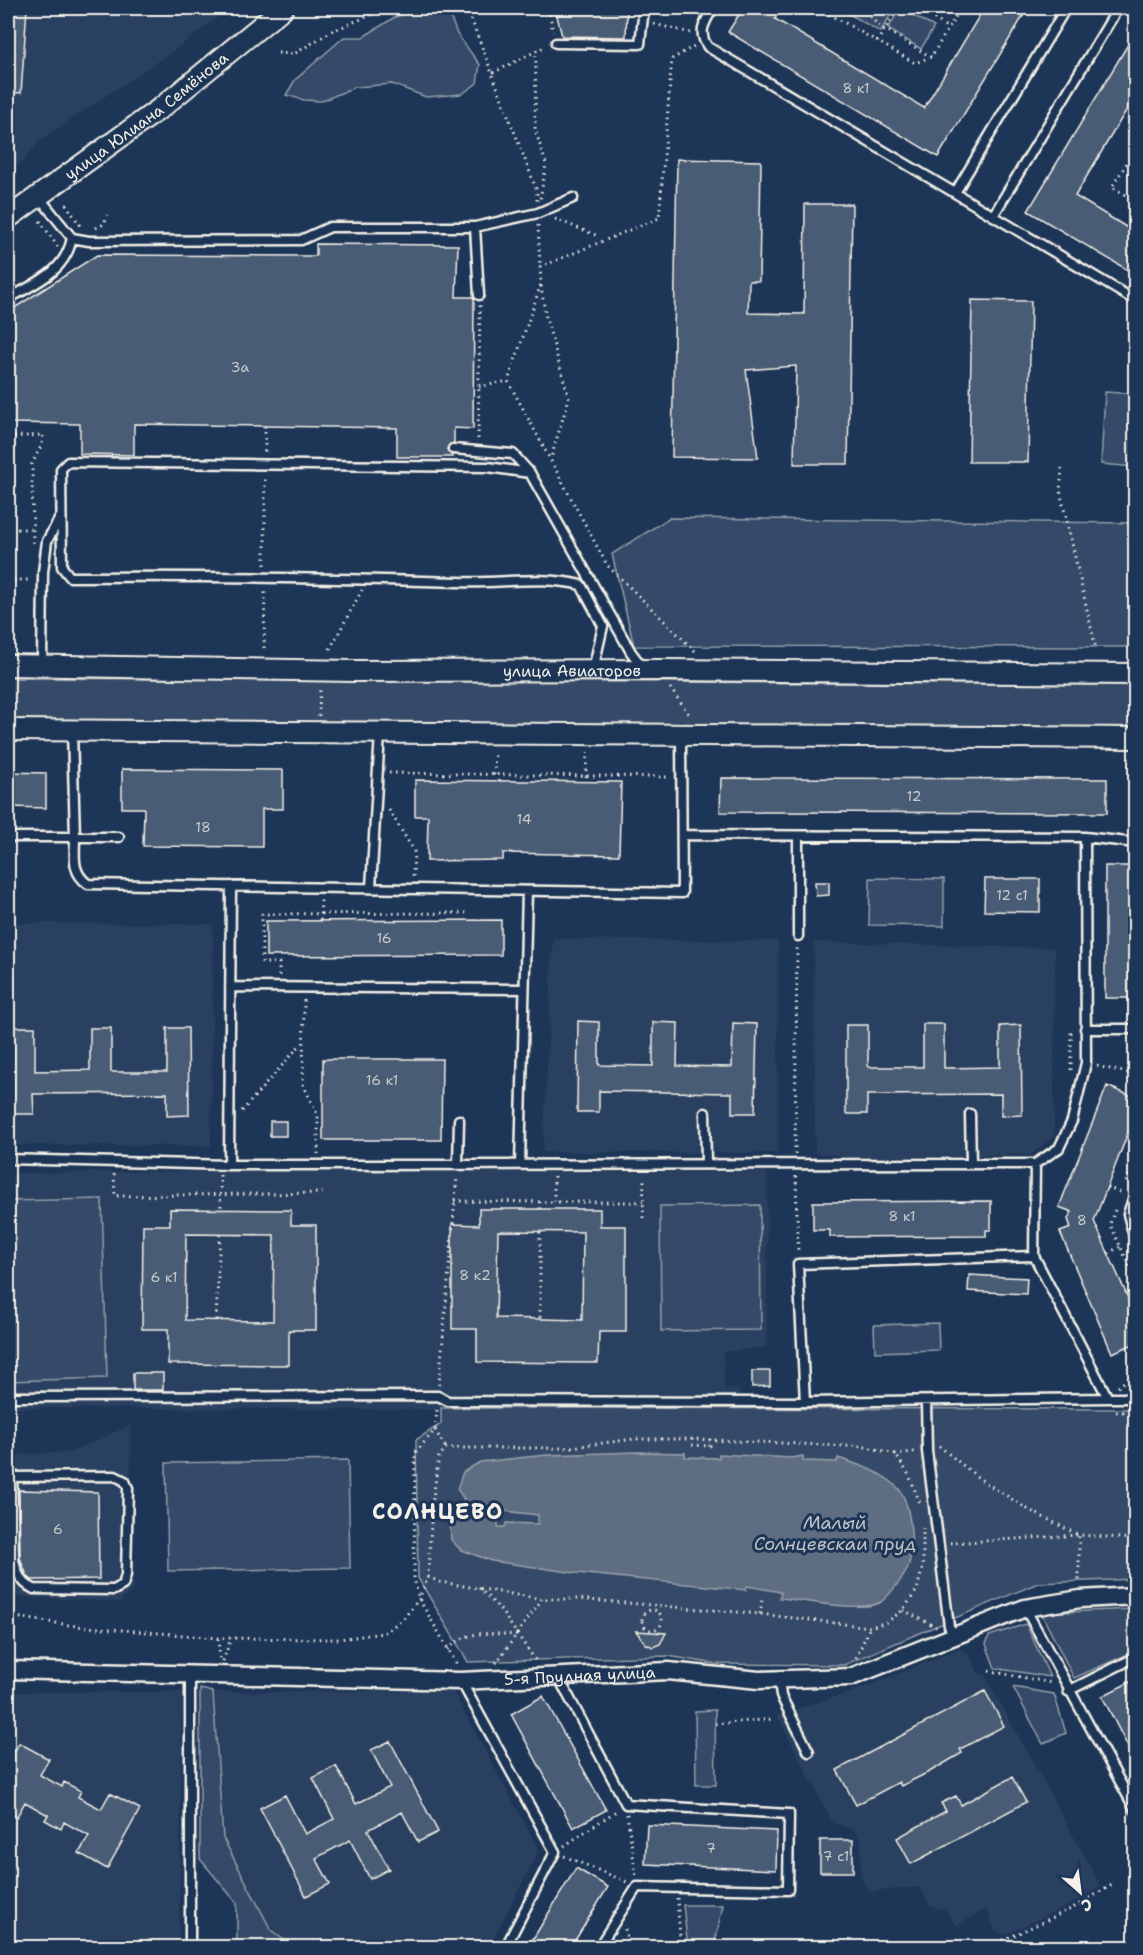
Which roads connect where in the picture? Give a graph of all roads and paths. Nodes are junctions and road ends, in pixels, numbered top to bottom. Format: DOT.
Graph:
graph roads {
  1 [pos="283,8"];
  2 [pos="388,8"];
  3 [pos="467,8"];
  4 [pos="549,8"];
  5 [pos="644,8"];
  6 [pos="713,8"];
  7 [pos="819,8"];
  8 [pos="862,8"];
  9 [pos="898,8"];
  10 [pos="937,8"];
  11 [pos="961,8"];
  12 [pos="1066,8"];
  13 [pos="1118,8"];
  14 [pos="662,25"];
  15 [pos="948,28"];
  16 [pos="885,29"];
  17 [pos="703,38"];
  18 [pos="877,42"];
  19 [pos="556,43"];
  20 [pos="278,53"];
  21 [pos="931,57"];
  22 [pos="492,73"];
  23 [pos="1136,148"];
  24 [pos="955,193"];
  25 [pos="39,197"];
  26 [pos="573,198"];
  27 [pos="1136,201"];
  28 [pos="66,204"];
  29 [pos="538,213"];
  30 [pos="107,215"];
  31 [pos="993,216"];
  32 [pos="8,218"];
  33 [pos="40,221"];
  34 [pos="81,227"];
  35 [pos="475,227"];
  36 [pos="96,228"];
  37 [pos="598,236"];
  38 [pos="72,238"];
  39 [pos="58,247"];
  40 [pos="540,267"];
  41 [pos="541,284"];
  42 [pos="479,295"];
  43 [pos="8,299"];
  44 [pos="1136,301"];
  45 [pos="508,381"];
  46 [pos="479,387"];
  47 [pos="265,426"];
  48 [pos="8,437"];
  49 [pos="453,449"];
  50 [pos="478,450"];
  51 [pos="551,458"];
  52 [pos="265,462"];
  53 [pos="1062,468"];
  54 [pos="530,473"];
  55 [pos="61,516"];
  56 [pos="17,529"];
  57 [pos="33,529"];
  58 [pos="33,550"];
  59 [pos="33,570"];
  60 [pos="265,577"];
  61 [pos="8,580"];
  62 [pos="363,588"];
  63 [pos="264,648"];
  64 [pos="330,649"];
  65 [pos="1096,649"];
  66 [pos="698,653"];
  67 [pos="8,665"];
  68 [pos="42,665"];
  69 [pos="593,670"];
  70 [pos="645,671"];
  71 [pos="1136,674"];
  72 [pos="320,682"];
  73 [pos="667,684"];
  74 [pos="319,720"];
  75 [pos="688,728"];
  76 [pos="8,730"];
  77 [pos="72,731"];
  78 [pos="380,732"];
  79 [pos="1136,738"];
  80 [pos="587,750"];
  81 [pos="495,751"];
  82 [pos="387,763"];
  83 [pos="494,776"];
  84 [pos="586,777"];
  85 [pos="669,777"];
  86 [pos="385,815"];
  87 [pos="683,835"];
  88 [pos="798,836"];
  89 [pos="8,837"];
  90 [pos="75,837"];
  91 [pos="119,837"];
  92 [pos="1085,837"];
  93 [pos="1136,843"];
  94 [pos="231,886"];
  95 [pos="371,888"];
  96 [pos="413,889"];
  97 [pos="527,891"];
  98 [pos="466,913"];
  99 [pos="798,936"];
  100 [pos="230,987"];
  101 [pos="279,987"];
  102 [pos="304,987"];
  103 [pos="524,989"];
  104 [pos="1085,1029"];
  105 [pos="1136,1029"];
  106 [pos="1071,1030"];
  107 [pos="302,1043"];
  108 [pos="1086,1063"];
  109 [pos="1136,1075"];
  110 [pos="1071,1076"];
  111 [pos="705,1113"];
  112 [pos="970,1114"];
  113 [pos="459,1120"];
  114 [pos="230,1125"];
  115 [pos="1130,1128"];
  116 [pos="1136,1130"];
  117 [pos="318,1156"];
  118 [pos="8,1159"];
  119 [pos="706,1163"];
  120 [pos="520,1164"];
  121 [pos="554,1164"];
  122 [pos="644,1164"];
  123 [pos="795,1164"];
  124 [pos="971,1164"];
  125 [pos="1035,1164"];
  126 [pos="225,1165"];
  127 [pos="458,1165"];
  128 [pos="114,1172"];
  129 [pos="1107,1187"];
  130 [pos="1136,1190"];
  131 [pos="324,1193"];
  132 [pos="1122,1193"];
  133 [pos="220,1195"];
  134 [pos="454,1201"];
  135 [pos="540,1202"];
  136 [pos="554,1202"];
  137 [pos="643,1202"];
  138 [pos="221,1209"];
  139 [pos="540,1209"];
  140 [pos="643,1218"];
  141 [pos="540,1232"];
  142 [pos="220,1234"];
  143 [pos="1136,1244"];
  144 [pos="1121,1247"];
  145 [pos="1108,1253"];
  146 [pos="1034,1256"];
  147 [pos="798,1264"];
  148 [pos="540,1319"];
  149 [pos="216,1320"];
  150 [pos="1136,1371"];
  151 [pos="1124,1392"];
  152 [pos="438,1396"];
  153 [pos="8,1397"];
  154 [pos="1107,1398"];
  155 [pos="1136,1398"];
  156 [pos="926,1401"];
  157 [pos="805,1402"];
  158 [pos="1112,1412"];
  159 [pos="1136,1412"];
  160 [pos="435,1431"];
  161 [pos="931,1436"];
  162 [pos="692,1439"];
  163 [pos="710,1439"];
  164 [pos="820,1444"];
  165 [pos="937,1445"];
  166 [pos="446,1448"];
  167 [pos="820,1450"];
  168 [pos="927,1451"];
  169 [pos="895,1454"];
  170 [pos="938,1456"];
  171 [pos="10,1478"];
  172 [pos="416,1504"];
  173 [pos="432,1505"];
  174 [pos="445,1506"];
  175 [pos="921,1506"];
  176 [pos="923,1526"];
  177 [pos="1078,1535"];
  178 [pos="1136,1539"];
  179 [pos="947,1553"];
  180 [pos="428,1577"];
  181 [pos="478,1587"];
  182 [pos="1136,1596"];
  183 [pos="419,1599"];
  184 [pos="542,1599"];
  185 [pos="1080,1599"];
  186 [pos="762,1600"];
  187 [pos="654,1605"];
  188 [pos="1025,1608"];
  189 [pos="654,1610"];
  190 [pos="903,1610"];
  191 [pos="760,1614"];
  192 [pos="8,1616"];
  193 [pos="870,1627"];
  194 [pos="949,1634"];
  195 [pos="518,1635"];
  196 [pos="218,1638"];
  197 [pos="231,1638"];
  198 [pos="448,1650"];
  199 [pos="1136,1657"];
  200 [pos="537,1664"];
  201 [pos="494,1666"];
  202 [pos="8,1670"];
  203 [pos="989,1671"];
  204 [pos="190,1676"];
  205 [pos="564,1676"];
  206 [pos="851,1677"];
  207 [pos="779,1679"];
  208 [pos="463,1681"];
  209 [pos="1068,1691"];
  210 [pos="773,1719"];
  211 [pos="715,1724"];
  212 [pos="809,1752"];
  213 [pos="626,1804"];
  214 [pos="1136,1810"];
  215 [pos="555,1852"];
  216 [pos="1112,1885"];
  217 [pos="637,1887"];
  218 [pos="677,1888"];
  219 [pos="190,1947"];
  220 [pos="505,1947"];
  221 [pos="598,1947"];
  222 [pos="681,1947"];
  223 [pos="994,1947"];
  1 -- 25 [label="street, улица Юлиана Семёнова"];
  2 -- 20 [label="path"];
  3 -- 22 [label="path"];
  4 -- 19 [label="path"];
  5 -- 19 [label="lane"];
  6 -- 17 [label="lane"];
  7 -- 18 [label="path"];
  8 -- 16 [label="path"];
  9 -- 16 [label="path"];
  10 -- 15 [label="path"];
  11 -- 15 [label="path"];
  12 -- 24 [label="lane"];
  13 -- 31 [label="lane"];
  14 -- 17 [label="path"];
  15 -- 21 [label="path"];
  16 -- 18 [label="path"];
  16 -- 21 [label="path"];
  17 -- 24 [label="lane"];
  17 -- 40 [label="path"];
  18 -- 21 [label="path"];
  22 -- 29 [label="path"];
  22 -- 29 [label="path"];
  23 -- 27 [label="path"];
  24 -- 31 [label="lane"];
  25 -- 32 [label="street, улица Юлиана Семёнова"];
  25 -- 38 [label="lane"];
  26 -- 29 [label="lane"];
  28 -- 34 [label="path"];
  29 -- 35 [label="lane"];
  29 -- 37 [label="path"];
  29 -- 40 [label="path"];
  30 -- 36 [label="path"];
  31 -- 44 [label="lane"];
  33 -- 39 [label="path"];
  35 -- 38 [label="lane"];
  35 -- 42 [label="lane"];
  38 -- 43 [label="lane"];
  40 -- 41 [label="path"];
  41 -- 45 [label="path"];
  41 -- 51 [label="path"];
  42 -- 46 [label="path"];
  45 -- 46 [label="path"];
  45 -- 51 [label="path"];
  46 -- 50 [label="path"];
  47 -- 52 [label="path"];
  48 -- 57 [label="path"];
  49 -- 50 [label="lane"];
  50 -- 54 [label="lane"];
  51 -- 66 [label="path"];
  52 -- 54 [label="lane"];
  52 -- 55 [label="lane"];
  52 -- 60 [label="path"];
  53 -- 65 [label="path"];
  54 -- 70 [label="lane"];
  55 -- 60 [label="lane"];
  55 -- 68 [label="lane"];
  56 -- 57 [label="path"];
  57 -- 58 [label="path"];
  59 -- 61 [label="path"];
  60 -- 63 [label="path"];
  60 -- 69 [label="lane"];
  62 -- 64 [label="path"];
  67 -- 68 [label="street, улица Авиаторов"];
  68 -- 69 [label="street, улица Авиаторов"];
  69 -- 70 [label="street, улица Авиаторов"];
  70 -- 71 [label="street, улица Авиаторов"];
  72 -- 74 [label="path"];
  73 -- 75 [label="path"];
  75 -- 78 [label="street"];
  75 -- 79 [label="street"];
  75 -- 87 [label="lane"];
  76 -- 77 [label="street"];
  77 -- 78 [label="street"];
  77 -- 90 [label="lane"];
  78 -- 95 [label="lane"];
  80 -- 84 [label="path"];
  81 -- 83 [label="path"];
  82 -- 83 [label="path"];
  83 -- 84 [label="path"];
  84 -- 85 [label="path"];
  86 -- 96 [label="path"];
  87 -- 88 [label="lane"];
  87 -- 97 [label="lane"];
  88 -- 92 [label="lane"];
  88 -- 99 [label="lane"];
  89 -- 90 [label="lane"];
  90 -- 91 [label="lane"];
  90 -- 94 [label="lane"];
  92 -- 93 [label="lane"];
  92 -- 104 [label="lane"];
  94 -- 95 [label="lane"];
  94 -- 100 [label="lane"];
  95 -- 96 [label="lane"];
  96 -- 97 [label="lane"];
  97 -- 103 [label="lane"];
  98 -- 101 [label="path"];
  99 -- 123 [label="path"];
  100 -- 101 [label="lane"];
  100 -- 114 [label="lane"];
  101 -- 102 [label="lane"];
  102 -- 103 [label="lane"];
  102 -- 107 [label="path"];
  103 -- 120 [label="lane"];
  104 -- 105 [label="lane"];
  104 -- 108 [label="lane"];
  106 -- 110 [label="path"];
  107 -- 114 [label="path"];
  107 -- 117 [label="path"];
  108 -- 109 [label="path"];
  108 -- 125 [label="lane"];
  111 -- 119 [label="lane"];
  112 -- 124 [label="lane"];
  113 -- 127 [label="lane"];
  114 -- 126 [label="lane"];
  115 -- 116 [label="path"];
  118 -- 126 [label="lane"];
  119 -- 122 [label="lane"];
  119 -- 123 [label="lane"];
  120 -- 121 [label="lane"];
  120 -- 127 [label="lane"];
  121 -- 122 [label="lane"];
  121 -- 136 [label="path"];
  122 -- 137 [label="path"];
  123 -- 124 [label="lane"];
  123 -- 147 [label="path"];
  124 -- 125 [label="lane"];
  125 -- 146 [label="lane"];
  126 -- 127 [label="lane"];
  126 -- 133 [label="path"];
  127 -- 134 [label="path"];
  128 -- 133 [label="path"];
  129 -- 132 [label="path"];
  130 -- 143 [label="lane"];
  131 -- 133 [label="path"];
  133 -- 138 [label="path"];
  134 -- 135 [label="path"];
  134 -- 152 [label="path"];
  135 -- 136 [label="path"];
  135 -- 139 [label="path"];
  136 -- 137 [label="path"];
  137 -- 140 [label="path"];
  141 -- 148 [label="path"];
  142 -- 149 [label="path"];
  144 -- 145 [label="path"];
  146 -- 147 [label="lane"];
  146 -- 154 [label="lane"];
  147 -- 157 [label="lane"];
  150 -- 151 [label="path"];
  152 -- 153 [label="lane"];
  152 -- 157 [label="lane"];
  152 -- 160 [label="path"];
  154 -- 155 [label="lane"];
  154 -- 156 [label="lane"];
  156 -- 157 [label="lane"];
  156 -- 161 [label="lane"];
  158 -- 159 [label="path"];
  160 -- 166 [label="path"];
  160 -- 172 [label="path"];
  161 -- 165 [label="path"];
  161 -- 165 [label="path"];
  161 -- 168 [label="lane"];
  162 -- 163 [label="path"];
  162 -- 163 [label="path"];
  162 -- 166 [label="path"];
  163 -- 164 [label="path"];
  164 -- 167 [label="path"];
  164 -- 169 [label="path"];
  165 -- 170 [label="path"];
  165 -- 177 [label="path"];
  166 -- 173 [label="path"];
  168 -- 169 [label="path"];
  168 -- 194 [label="lane"];
  169 -- 175 [label="path"];
  171 -- 171 [label="lane"];
  172 -- 173 [label="path"];
  172 -- 183 [label="path"];
  173 -- 174 [label="path"];
  173 -- 180 [label="path"];
  176 -- 190 [label="path"];
  177 -- 178 [label="path"];
  177 -- 179 [label="path"];
  177 -- 185 [label="path"];
  180 -- 181 [label="path"];
  180 -- 183 [label="path"];
  181 -- 184 [label="path"];
  181 -- 195 [label="path"];
  182 -- 185 [label="street, 5-я Прудная улица"];
  183 -- 197 [label="path"];
  183 -- 198 [label="path"];
  184 -- 187 [label="path"];
  184 -- 195 [label="path"];
  185 -- 188 [label="street, 5-я Прудная улица"];
  186 -- 191 [label="path"];
  187 -- 189 [label="path"];
  187 -- 191 [label="path"];
  188 -- 194 [label="street, 5-я Прудная улица"];
  188 -- 209 [label="lane"];
  189 -- 189 [label="path"];
  190 -- 193 [label="path"];
  190 -- 194 [label="path"];
  191 -- 193 [label="path"];
  192 -- 196 [label="path"];
  193 -- 206 [label="path"];
  194 -- 206 [label="street, 5-я Прудная улица"];
  195 -- 198 [label="path"];
  195 -- 200 [label="path"];
  195 -- 201 [label="path"];
  196 -- 197 [label="path"];
  196 -- 197 [label="path"];
  198 -- 208 [label="path"];
  199 -- 209 [label="lane"];
  202 -- 204 [label="street, 5-я Прудная улица"];
  203 -- 209 [label="path"];
  204 -- 208 [label="street, 5-я Прудная улица"];
  204 -- 219 [label="lane"];
  205 -- 207 [label="street, 5-я Прудная улица"];
  205 -- 208 [label="street, 5-я Прудная улица"];
  205 -- 213 [label="lane"];
  206 -- 207 [label="street, 5-я Прудная улица"];
  207 -- 212 [label="lane"];
  208 -- 215 [label="lane"];
  209 -- 214 [label="lane"];
  210 -- 211 [label="path"];
  213 -- 215 [label="path"];
  213 -- 217 [label="path"];
  213 -- 218 [label="lane"];
  215 -- 217 [label="path"];
  215 -- 220 [label="lane"];
  216 -- 223 [label="path"];
  217 -- 218 [label="lane"];
  217 -- 221 [label="lane"];
  218 -- 222 [label="path"];
}
